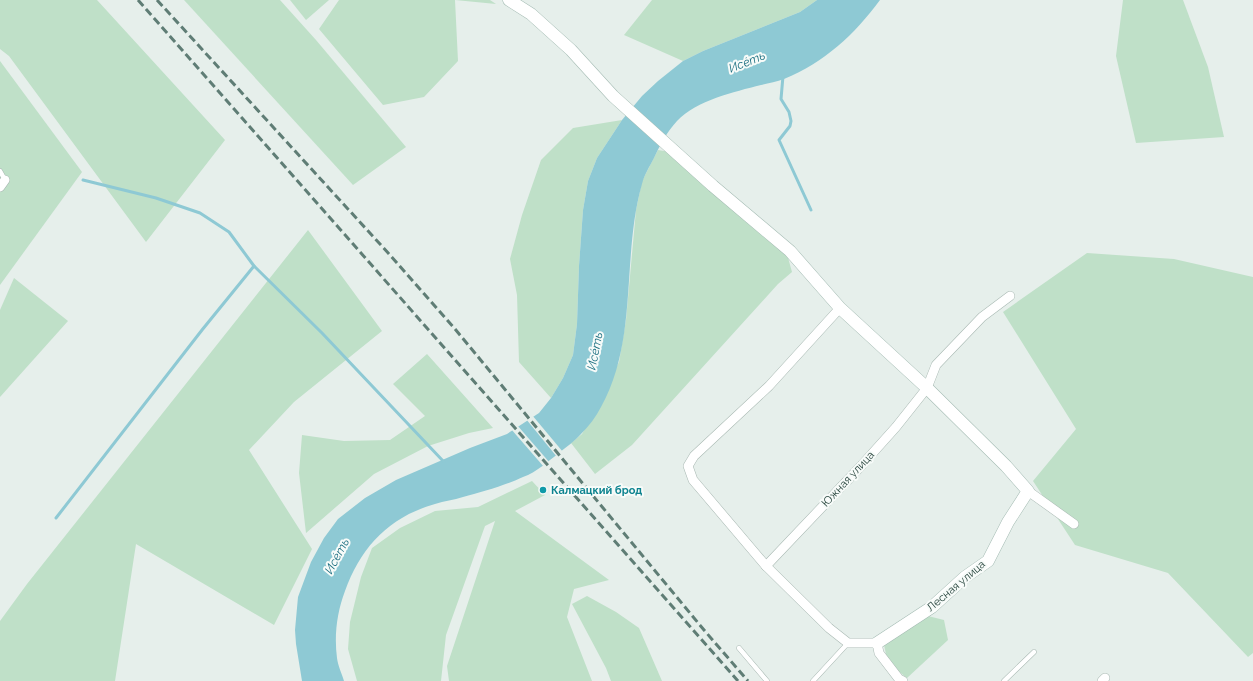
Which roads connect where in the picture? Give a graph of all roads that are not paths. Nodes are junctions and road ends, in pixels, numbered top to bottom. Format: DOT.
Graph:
graph roads {
  1 [pos="510,1"];
  2 [pos="0,171"];
  3 [pos="2,184"];
  4 [pos="1010,296"];
  5 [pos="840,308"];
  6 [pos="927,388"];
  7 [pos="1028,491"];
  8 [pos="1074,524"];
  9 [pos="766,566"];
  10 [pos="848,643"];
  11 [pos="877,644"];
  12 [pos="739,648"];
  13 [pos="1034,652"];
  14 [pos="767,681"];
  15 [pos="813,681"];
  16 [pos="903,681"];
  17 [pos="1004,681"];
  1 -- 5 [label="street"];
  2 -- 3 [label="lane"];
  4 -- 6 [label="street, Южная улица"];
  5 -- 6 [label="street"];
  5 -- 9 [label="street"];
  6 -- 7 [label="street"];
  6 -- 9 [label="street, Южная улица"];
  7 -- 8 [label="street"];
  7 -- 11 [label="street, Лесная улица"];
  9 -- 10 [label="street"];
  10 -- 11 [label="street"];
  10 -- 15 [label="lane"];
  11 -- 16 [label="street"];
  12 -- 14 [label="lane"];
  13 -- 17 [label="lane"];
}
